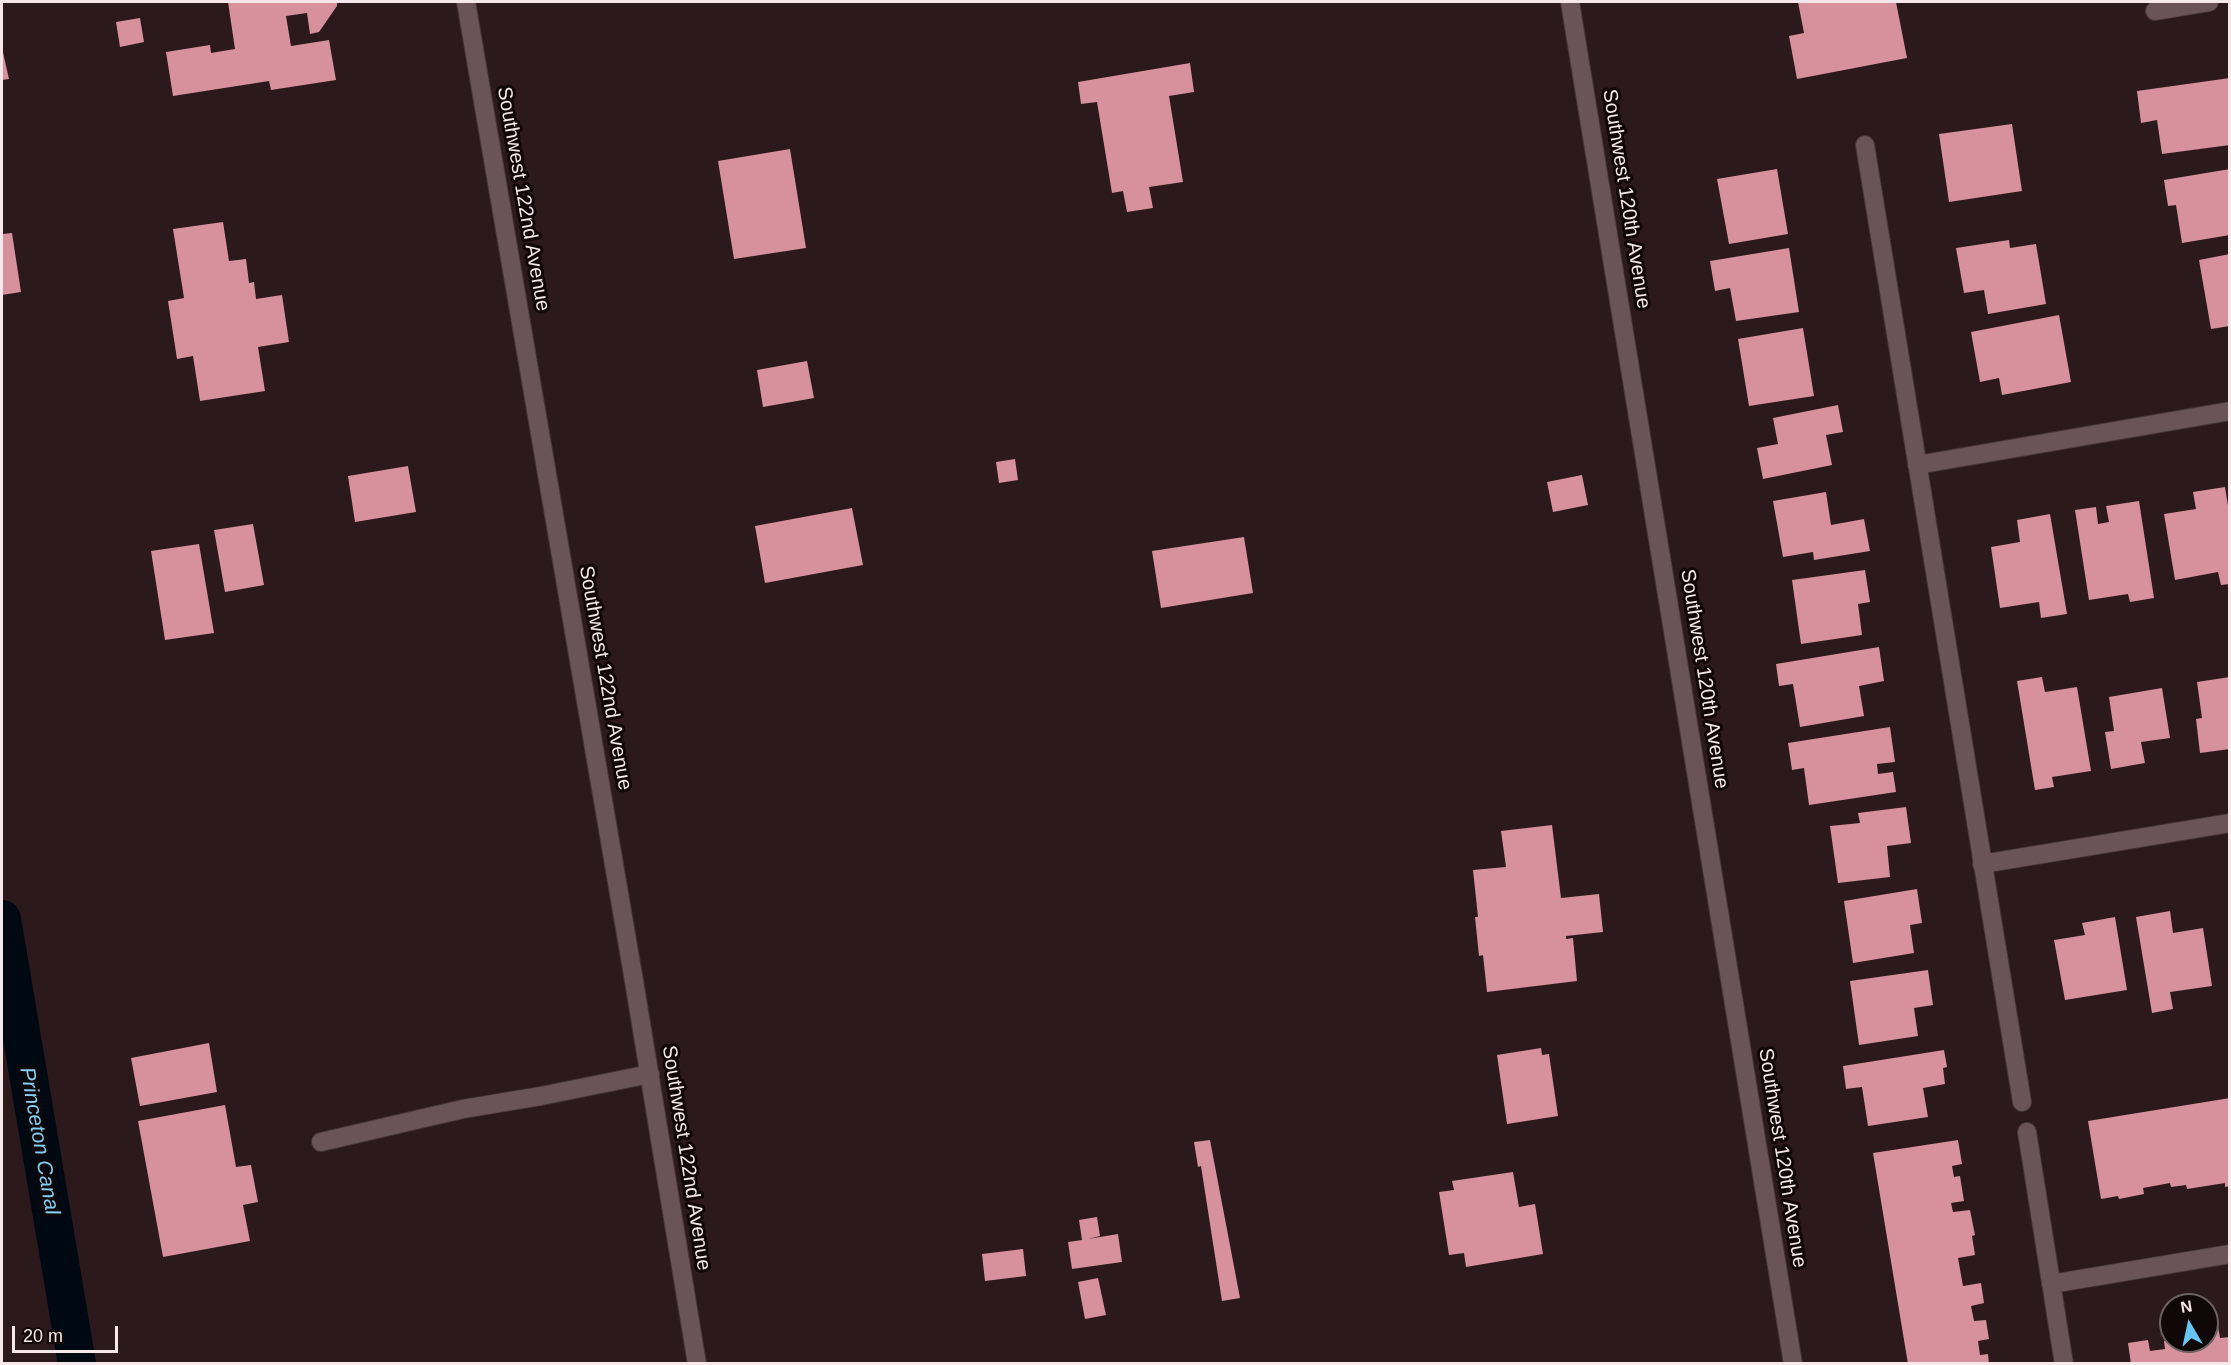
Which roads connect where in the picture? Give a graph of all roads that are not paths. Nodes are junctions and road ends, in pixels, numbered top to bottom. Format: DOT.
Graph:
graph roads {
  1 [pos="466,2"];
  2 [pos="1570,2"];
  3 [pos="2209,2"];
  4 [pos="2155,10"];
  5 [pos="1865,145"];
  6 [pos="2229,411"];
  7 [pos="1917,465"];
  8 [pos="2229,823"];
  9 [pos="1982,864"];
  10 [pos="650,1074"];
  11 [pos="2022,1102"];
  12 [pos="2027,1132"];
  13 [pos="321,1142"];
  14 [pos="2229,1254"];
  15 [pos="2051,1284"];
  16 [pos="697,1364"];
  17 [pos="1793,1364"];
  18 [pos="2064,1364"];
  1 -- 10 [label="street, Southwest 122nd Avenue"];
  2 -- 17 [label="street, Southwest 120th Avenue"];
  3 -- 4 [label="street"];
  5 -- 7 [label="street"];
  6 -- 7 [label="street"];
  7 -- 9 [label="street"];
  8 -- 9 [label="street"];
  9 -- 11 [label="street"];
  10 -- 13 [label="street"];
  10 -- 16 [label="street, Southwest 122nd Avenue"];
  12 -- 15 [label="street"];
  14 -- 15 [label="street"];
  15 -- 18 [label="street"];
}
